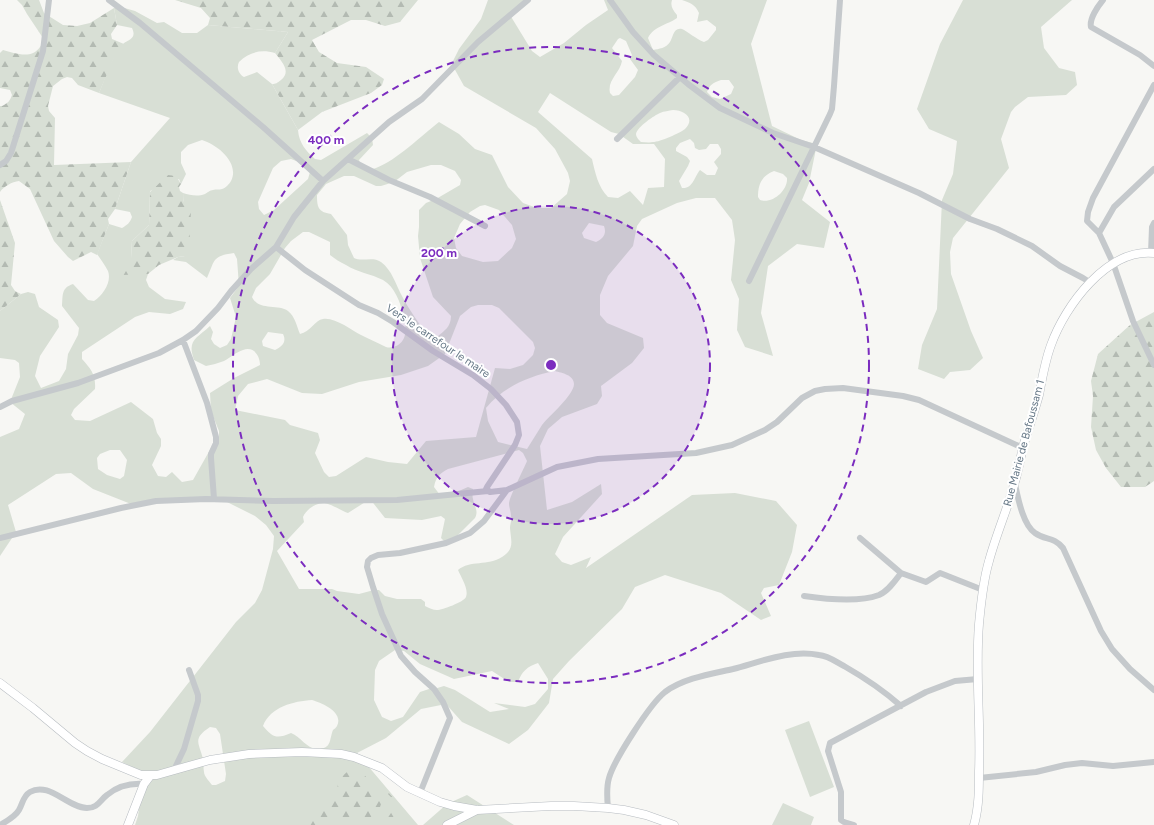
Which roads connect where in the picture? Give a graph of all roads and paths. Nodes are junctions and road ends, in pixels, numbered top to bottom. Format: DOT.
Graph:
graph roads {
  1 [pos="48,0"];
  2 [pos="109,0"];
  3 [pos="528,0"];
  4 [pos="610,0"];
  5 [pos="840,0"];
  6 [pos="1103,0"];
  7 [pos="1154,66"];
  8 [pos="680,77"];
  9 [pos="1154,85"];
  10 [pos="617,139"];
  11 [pos="814,147"];
  12 [pos="348,159"];
  13 [pos="0,165"];
  14 [pos="1154,169"];
  15 [pos="323,181"];
  16 [pos="1154,222"];
  17 [pos="485,226"];
  18 [pos="1099,233"];
  19 [pos="276,247"];
  20 [pos="1152,253"];
  21 [pos="1113,263"];
  22 [pos="749,281"];
  23 [pos="1091,283"];
  24 [pos="183,340"];
  25 [pos="1154,365"];
  26 [pos="0,407"];
  27 [pos="1023,448"];
  28 [pos="1015,484"];
  29 [pos="507,490"];
  30 [pos="488,491"];
  31 [pos="214,499"];
  32 [pos="0,538"];
  33 [pos="860,538"];
  34 [pos="901,573"];
  35 [pos="983,590"];
  36 [pos="804,596"];
  37 [pos="189,670"];
  38 [pos="978,679"];
  39 [pos="0,683"];
  40 [pos="1154,690"];
  41 [pos="901,706"];
  42 [pos="1154,762"];
  43 [pos="174,770"];
  44 [pos="150,776"];
  45 [pos="979,778"];
  46 [pos="144,784"];
  47 [pos="420,793"];
  48 [pos="608,808"];
  49 [pos="477,810"];
  50 [pos="0,825"];
  51 [pos="128,825"];
  52 [pos="447,825"];
  53 [pos="674,825"];
  54 [pos="852,825"];
  55 [pos="974,825"];
  1 -- 13 [label="street"];
  2 -- 15 [label="street"];
  3 -- 12 [label="street"];
  4 -- 8 [label="street"];
  5 -- 11 [label="street"];
  6 -- 7 [label="street"];
  8 -- 10 [label="street"];
  8 -- 11 [label="street"];
  9 -- 18 [label="street"];
  11 -- 22 [label="street"];
  11 -- 23 [label="street"];
  12 -- 15 [label="street"];
  12 -- 17 [label="street"];
  14 -- 18 [label="street"];
  15 -- 19 [label="street"];
  16 -- 20 [label="street"];
  18 -- 21 [label="street"];
  19 -- 24 [label="street"];
  19 -- 30 [label="street, Vers le carrefour le maire"];
  20 -- 21 [label="street"];
  21 -- 23 [label="street, Rue Mairie de Bafoussam 1"];
  21 -- 25 [label="street"];
  23 -- 27 [label="street, Rue Mairie de Bafoussam 1"];
  24 -- 26 [label="street"];
  24 -- 31 [label="street"];
  27 -- 28 [label="street, Rue Mairie de Bafoussam 1"];
  27 -- 29 [label="street"];
  28 -- 35 [label="street, Rue Mairie de Bafoussam 1"];
  28 -- 40 [label="street"];
  29 -- 30 [label="street"];
  29 -- 47 [label="street"];
  30 -- 31 [label="street"];
  31 -- 32 [label="street"];
  33 -- 34 [label="street"];
  34 -- 35 [label="street"];
  34 -- 36 [label="street"];
  35 -- 38 [label="street, Rue Mairie de Bafoussam 1"];
  37 -- 43 [label="street"];
  38 -- 41 [label="street"];
  38 -- 45 [label="street, Rue Mairie de Bafoussam 1"];
  39 -- 44 [label="street"];
  41 -- 48 [label="street"];
  41 -- 54 [label="street"];
  42 -- 45 [label="street"];
  43 -- 44 [label="street"];
  43 -- 47 [label="street"];
  44 -- 46 [label="street"];
  45 -- 55 [label="street, Rue Mairie de Bafoussam 1"];
  46 -- 50 [label="street"];
  46 -- 51 [label="street"];
  47 -- 49 [label="street"];
  48 -- 49 [label="street"];
  48 -- 53 [label="street"];
  49 -- 52 [label="street"];
}
